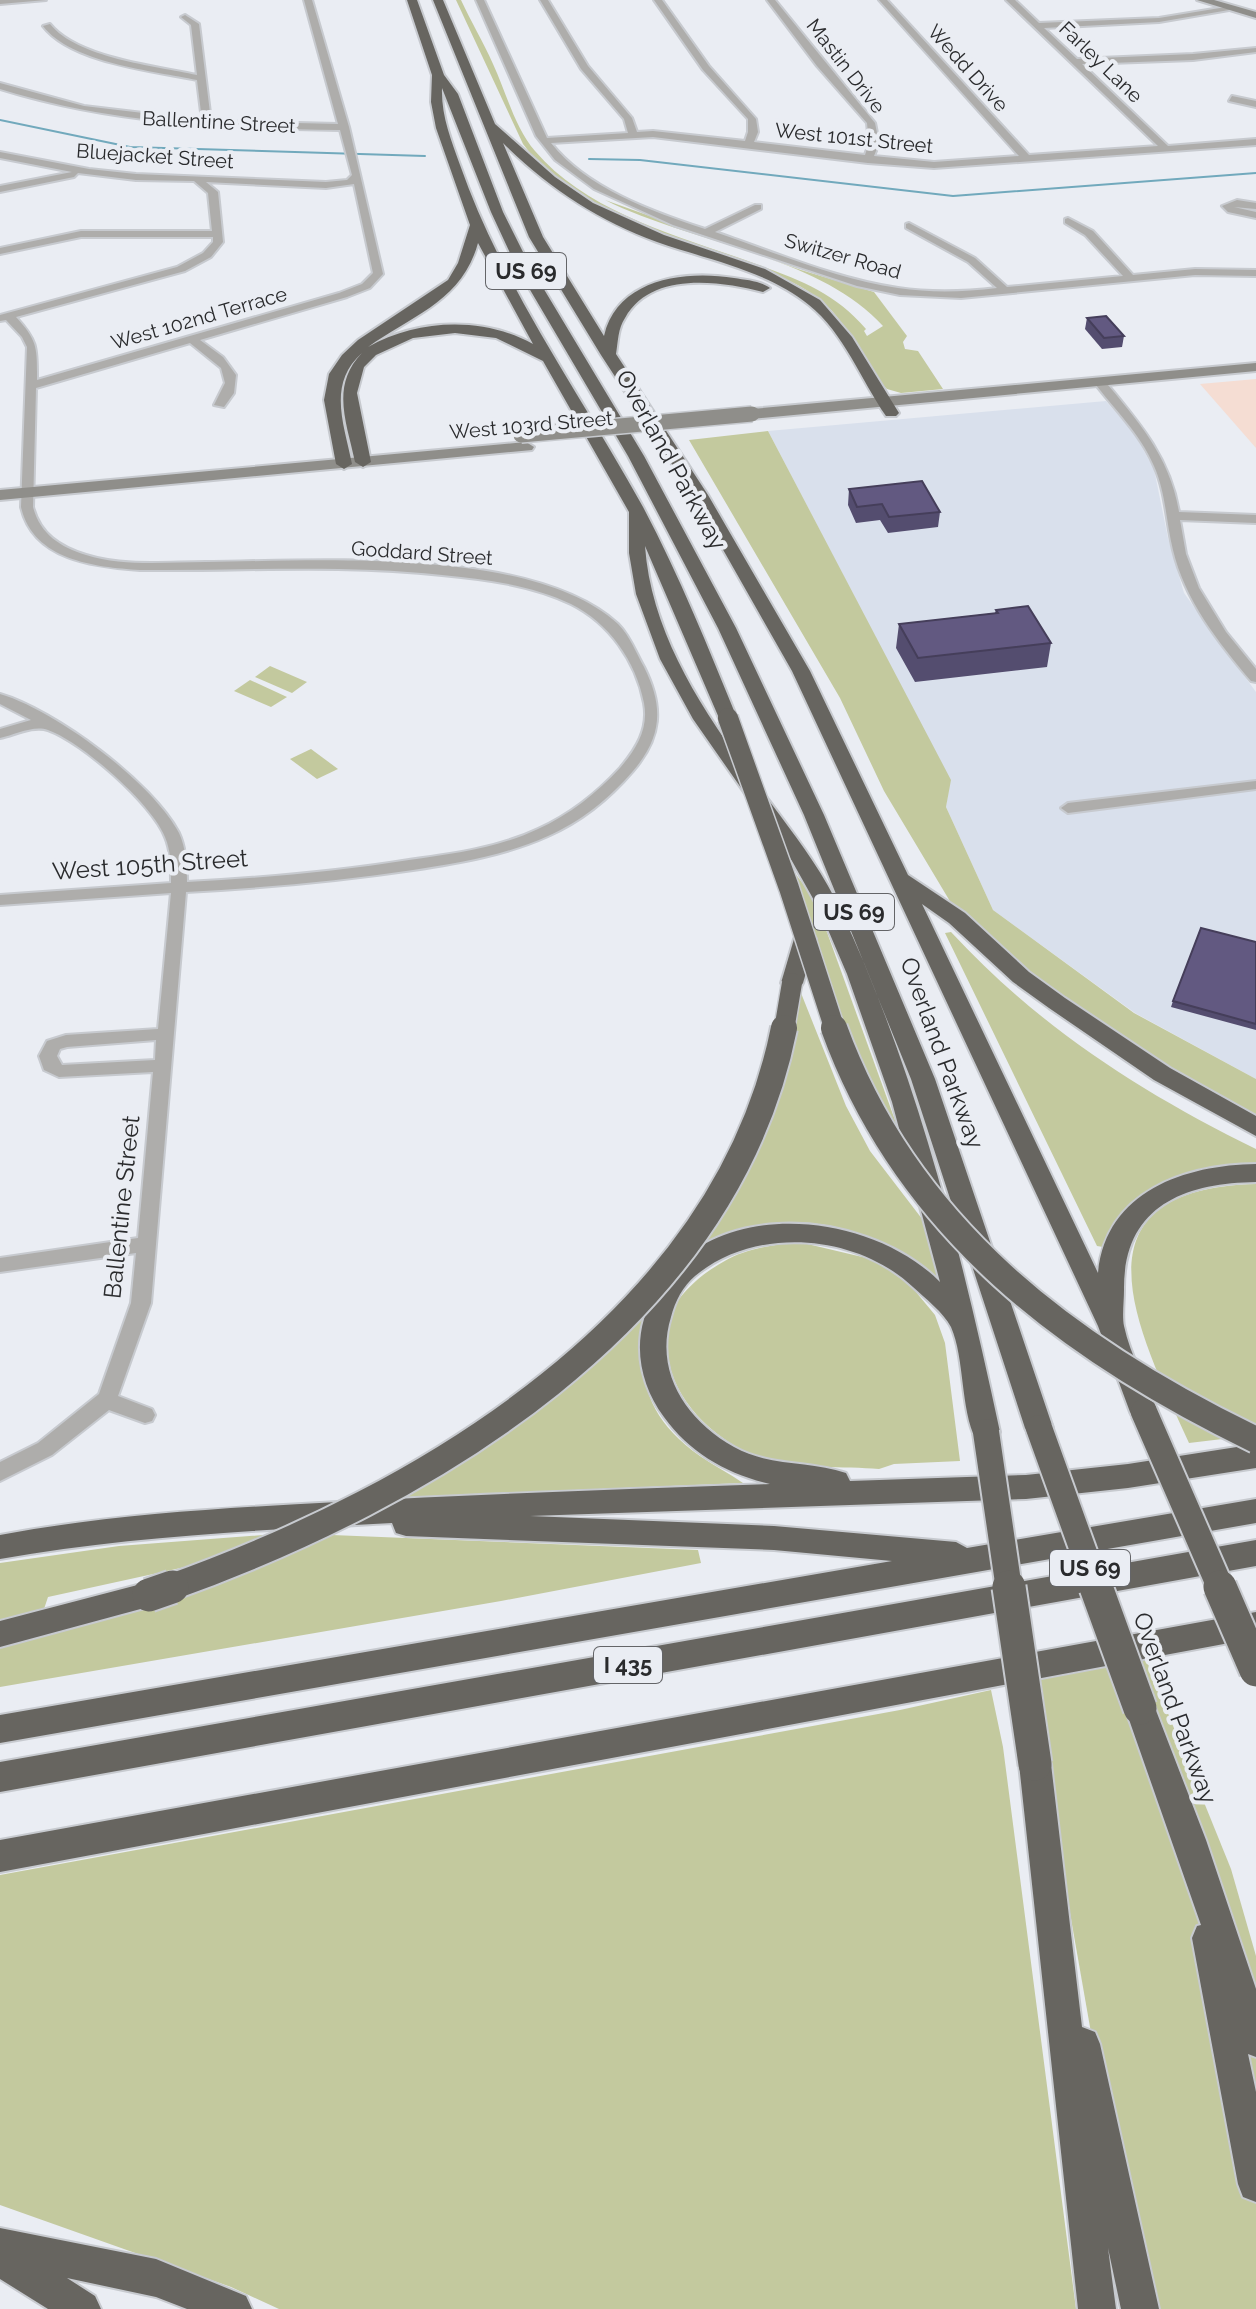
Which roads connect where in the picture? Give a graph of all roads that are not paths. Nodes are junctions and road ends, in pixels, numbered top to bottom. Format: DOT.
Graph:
graph roads {
  1 [pos="42,0"];
  2 [pos="308,0"];
  3 [pos="412,0"];
  4 [pos="438,0"];
  5 [pos="480,0"];
  6 [pos="544,0"];
  7 [pos="658,0"];
  8 [pos="771,0"];
  9 [pos="883,0"];
  10 [pos="1010,0"];
  11 [pos="1202,0"];
  12 [pos="0,2"];
  13 [pos="1229,8"];
  14 [pos="1256,15"];
  15 [pos="185,17"];
  16 [pos="47,26"];
  17 [pos="1037,26"];
  18 [pos="1256,50"];
  19 [pos="1076,62"];
  20 [pos="198,63"];
  21 [pos="160,69"];
  22 [pos="438,75"];
  23 [pos="199,78"];
  24 [pos="0,86"];
  25 [pos="1232,99"];
  26 [pos="1256,104"];
  27 [pos="486,119"];
  28 [pos="207,124"];
  29 [pos="345,127"];
  30 [pos="633,134"];
  31 [pos="545,141"];
  32 [pos="1256,142"];
  33 [pos="748,145"];
  34 [pos="1166,149"];
  35 [pos="0,155"];
  36 [pos="1027,159"];
  37 [pos="868,160"];
  38 [pos="39,163"];
  39 [pos="89,172"];
  40 [pos="357,176"];
  41 [pos="40,179"];
  42 [pos="197,179"];
  43 [pos="233,180"];
  44 [pos="309,185"];
  45 [pos="0,189"];
  46 [pos="213,192"];
  47 [pos="335,195"];
  48 [pos="348,200"];
  49 [pos="361,205"];
  50 [pos="1256,206"];
  51 [pos="758,207"];
  52 [pos="1256,215"];
  53 [pos="1068,221"];
  54 [pos="476,226"];
  55 [pos="909,226"];
  56 [pos="706,233"];
  57 [pos="218,234"];
  58 [pos="0,251"];
  59 [pos="1256,273"];
  60 [pos="1132,280"];
  61 [pos="1005,291"];
  62 [pos="4,317"];
  63 [pos="191,339"];
  64 [pos="608,355"];
  65 [pos="549,360"];
  66 [pos="1256,367"];
  67 [pos="1256,377"];
  68 [pos="33,385"];
  69 [pos="1104,387"];
  70 [pos="220,405"];
  71 [pos="879,408"];
  72 [pos="362,456"];
  73 [pos="343,458"];
  74 [pos="0,484"];
  75 [pos="28,487"];
  76 [pos="0,495"];
  77 [pos="637,511"];
  78 [pos="1173,516"];
  79 [pos="1256,519"];
  80 [pos="1256,678"];
  81 [pos="0,698"];
  82 [pos="0,712"];
  83 [pos="58,727"];
  84 [pos="0,734"];
  85 [pos="1256,785"];
  86 [pos="1068,808"];
  87 [pos="897,877"];
  88 [pos="303,878"];
  89 [pos="179,887"];
  90 [pos="0,900"];
  91 [pos="805,939"];
  92 [pos="164,1034"];
  93 [pos="160,1066"];
  94 [pos="1256,1127"];
  95 [pos="1256,1173"];
  96 [pos="146,1244"];
  97 [pos="0,1265"];
  98 [pos="964,1325"];
  99 [pos="1111,1326"];
  100 [pos="106,1400"];
  101 [pos="145,1415"];
  102 [pos="1256,1440"];
  103 [pos="1256,1456"];
  104 [pos="0,1472"];
  105 [pos="915,1490"];
  106 [pos="1256,1511"];
  107 [pos="310,1517"];
  108 [pos="0,1547"];
  109 [pos="1256,1553"];
  110 [pos="986,1558"];
  111 [pos="1256,1625"];
  112 [pos="0,1634"];
  113 [pos="1256,1670"];
  114 [pos="0,1729"];
  115 [pos="0,1777"];
  116 [pos="1190,1840"];
  117 [pos="0,1856"];
  118 [pos="1049,1864"];
  119 [pos="1256,2040"];
  120 [pos="1256,2184"];
  121 [pos="0,2246"];
  122 [pos="0,2258"];
  123 [pos="82,2309"];
  124 [pos="233,2309"];
  125 [pos="1097,2309"];
  126 [pos="1140,2309"];
  1 -- 12 [label="street"];
  2 -- 29 [label="street"];
  3 -- 22 [label="highway, Overland Parkway / US 69"];
  4 -- 27 [label="highway, Overland Parkway / US 69"];
  5 -- 31 [label="street, Switzer Road"];
  6 -- 30 [label="street"];
  7 -- 33 [label="street"];
  8 -- 37 [label="street, Mastin Drive"];
  9 -- 36 [label="street, Wedd Drive"];
  10 -- 17 [label="street, Farley Lane"];
  11 -- 13 [label="main road"];
  13 -- 14 [label="main road"];
  13 -- 17 [label="street"];
  15 -- 20 [label="street"];
  16 -- 21 [label="street"];
  17 -- 19 [label="street, Farley Lane"];
  18 -- 19 [label="street"];
  19 -- 34 [label="street, Farley Lane"];
  20 -- 21 [label="street"];
  20 -- 23 [label="street"];
  21 -- 23 [label="street"];
  22 -- 54 [label="highway"];
  22 -- 116 [label="highway, Overland Parkway / US 69, bridge"];
  23 -- 28 [label="street"];
  24 -- 28 [label="street, Ballentine Street"];
  25 -- 26 [label="street"];
  27 -- 64 [label="highway, Overland Parkway / US 69"];
  27 -- 71 [label="highway"];
  28 -- 29 [label="street, Ballentine Street"];
  29 -- 40 [label="street"];
  30 -- 31 [label="street, West 101st Street"];
  30 -- 33 [label="street, West 101st Street"];
  31 -- 56 [label="street, Switzer Road"];
  32 -- 34 [label="street, West 101st Street"];
  33 -- 37 [label="street, West 101st Street"];
  34 -- 36 [label="street, West 101st Street"];
  35 -- 38 [label="street, Bluejacket Street"];
  36 -- 37 [label="street, West 101st Street"];
  38 -- 39 [label="street, Bluejacket Street"];
  38 -- 41 [label="street"];
  39 -- 41 [label="street"];
  39 -- 42 [label="street, Bluejacket Street"];
  40 -- 44 [label="street, Bluejacket Street"];
  40 -- 49 [label="street"];
  41 -- 45 [label="street"];
  42 -- 43 [label="street, Bluejacket Street"];
  42 -- 46 [label="street"];
  43 -- 44 [label="street, Bluejacket Street"];
  43 -- 46 [label="street"];
  44 -- 47 [label="street, Bluejacket Street"];
  46 -- 57 [label="street"];
  48 -- 49 [label="street"];
  49 -- 63 [label="street, West 102nd Terrace"];
  50 -- 52 [label="street"];
  51 -- 56 [label="street"];
  53 -- 60 [label="street"];
  54 -- 65 [label="highway"];
  54 -- 73 [label="highway"];
  55 -- 61 [label="street"];
  56 -- 61 [label="street, Switzer Road"];
  57 -- 58 [label="street"];
  57 -- 62 [label="street"];
  59 -- 60 [label="street, Switzer Road"];
  60 -- 61 [label="street, Switzer Road"];
  62 -- 68 [label="street, Goddard Street"];
  63 -- 68 [label="street, West 102nd Terrace"];
  63 -- 70 [label="street"];
  64 -- 71 [label="highway"];
  64 -- 87 [label="highway, Overland Parkway / US 69"];
  65 -- 72 [label="highway"];
  65 -- 77 [label="highway"];
  66 -- 69 [label="main road, West 103rd Street"];
  67 -- 69 [label="main road, West 103rd Street"];
  68 -- 75 [label="street, Goddard Street"];
  69 -- 71 [label="main road, West 103rd Street"];
  69 -- 78 [label="street"];
  71 -- 72 [label="main road, West 103rd Street"];
  72 -- 73 [label="main road, West 103rd Street"];
  73 -- 75 [label="main road, West 103rd Street"];
  74 -- 75 [label="main road, West 103rd Street"];
  75 -- 76 [label="main road, West 103rd Street"];
  75 -- 88 [label="street, Goddard Street"];
  77 -- 91 [label="highway, bridge"];
  77 -- 98 [label="highway"];
  78 -- 79 [label="street"];
  78 -- 80 [label="street"];
  81 -- 82 [label="street"];
  81 -- 83 [label="street, Ballentine Street"];
  83 -- 84 [label="street"];
  83 -- 89 [label="street, Ballentine Street"];
  85 -- 86 [label="street"];
  87 -- 94 [label="highway"];
  87 -- 99 [label="highway, Overland Parkway / US 69"];
  88 -- 89 [label="street, West 105th Street"];
  89 -- 90 [label="street, West 105th Street"];
  89 -- 92 [label="street, Ballentine Street"];
  91 -- 102 [label="highway, bridge"];
  91 -- 112 [label="highway, bridge"];
  92 -- 93 [label="street, Ballentine Street"];
  92 -- 93 [label="street"];
  93 -- 96 [label="street, Ballentine Street"];
  95 -- 99 [label="highway"];
  96 -- 97 [label="street"];
  96 -- 100 [label="street, Ballentine Street"];
  98 -- 105 [label="highway"];
  98 -- 118 [label="highway, bridge"];
  99 -- 113 [label="highway, Overland Parkway / US 69, bridge"];
  100 -- 101 [label="street"];
  100 -- 104 [label="street"];
  103 -- 105 [label="highway"];
  105 -- 107 [label="highway"];
  106 -- 110 [label="highway, I 435"];
  107 -- 108 [label="highway"];
  107 -- 110 [label="highway"];
  109 -- 115 [label="highway, I 435"];
  110 -- 114 [label="highway, I 435"];
  111 -- 117 [label="highway"];
  116 -- 119 [label="highway, Overland Parkway / US 69"];
  116 -- 120 [label="highway"];
  118 -- 125 [label="highway"];
  118 -- 126 [label="highway"];
  121 -- 124 [label="highway"];
  122 -- 123 [label="highway"];
}
